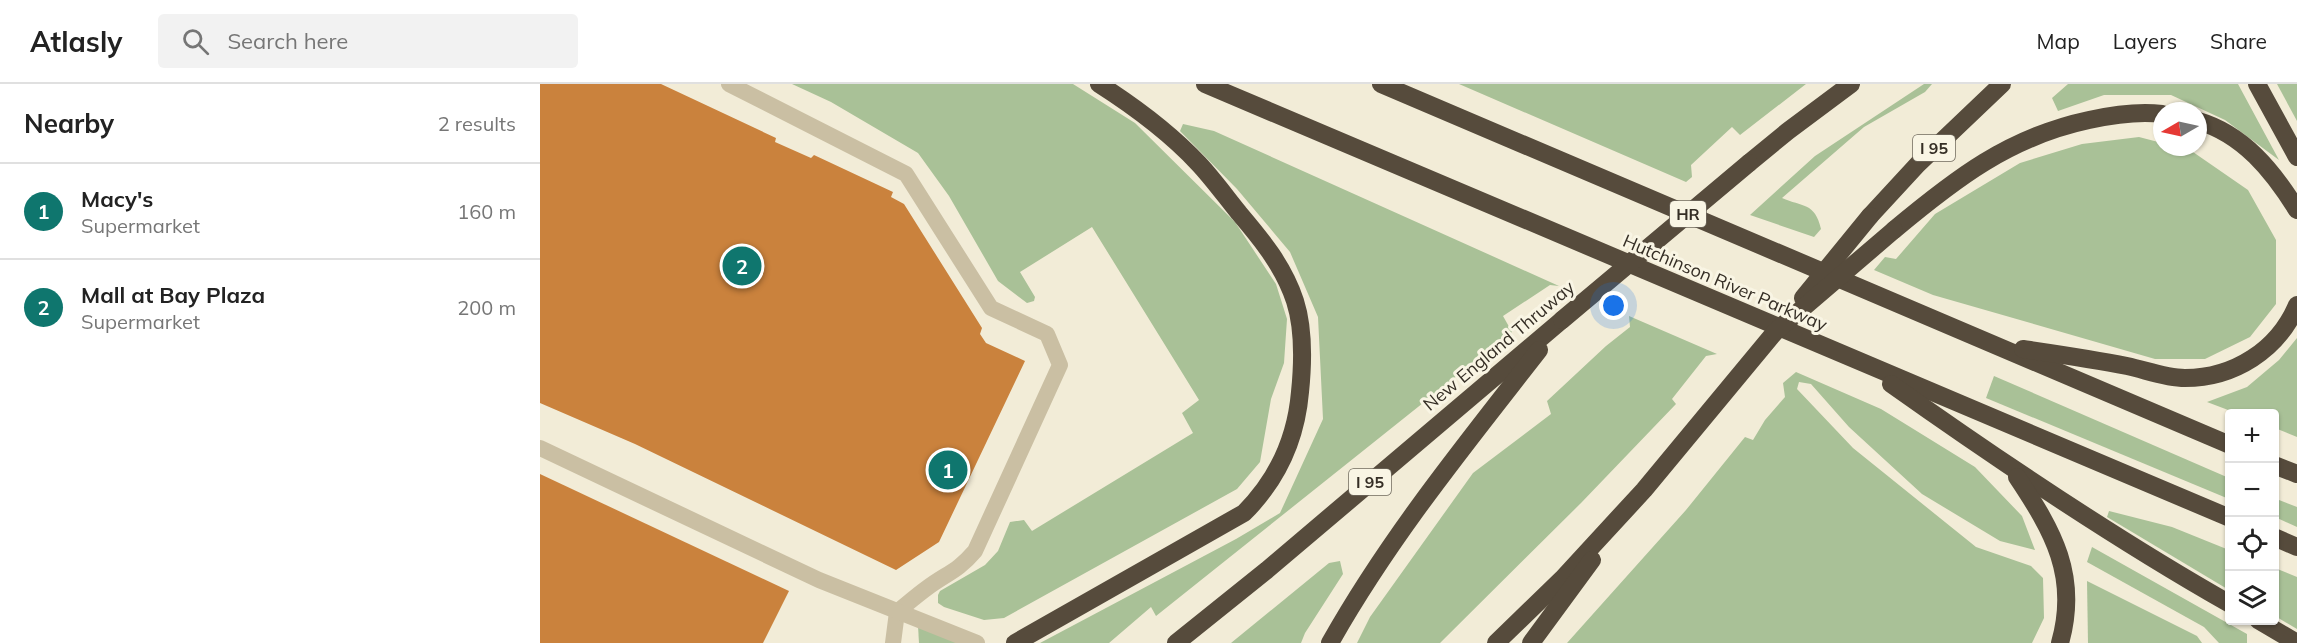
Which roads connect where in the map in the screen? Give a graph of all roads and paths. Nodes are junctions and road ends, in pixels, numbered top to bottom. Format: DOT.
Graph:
graph roads {
  1 [pos="729,84"];
  2 [pos="1100,84"];
  3 [pos="1205,84"];
  4 [pos="1381,84"];
  5 [pos="1851,84"];
  6 [pos="2002,84"];
  7 [pos="2257,84"];
  8 [pos="2153,114"];
  9 [pos="2207,125"];
  10 [pos="2297,157"];
  11 [pos="2297,210"];
  12 [pos="2297,305"];
  13 [pos="1562,320"];
  14 [pos="1775,332"];
  15 [pos="1996,344"];
  16 [pos="1862,364"];
  17 [pos="2225,443"];
  18 [pos="540,448"];
  19 [pos="2279,467"];
  20 [pos="2013,470"];
  21 [pos="2297,474"];
  22 [pos="1644,490"];
  23 [pos="2227,517"];
  24 [pos="2279,539"];
  25 [pos="2297,547"];
  26 [pos="2225,602"];
  27 [pos="897,612"];
  28 [pos="2265,625"];
  29 [pos="893,643"];
  30 [pos="977,643"];
  31 [pos="1015,643"];
  32 [pos="1176,643"];
  33 [pos="1330,643"];
  34 [pos="1496,643"];
  35 [pos="1532,643"];
  36 [pos="2060,643"];
  37 [pos="2297,643"];
  1 -- 27 [label="lane"];
  2 -- 31 [label="highway"];
  3 -- 16 [label="highway, Hutchinson River Parkway"];
  4 -- 15 [label="highway, HR"];
  5 -- 13 [label="highway, New England Thruway / I 95, bridge"];
  6 -- 14 [label="highway, I 95, bridge"];
  7 -- 10 [label="highway"];
  8 -- 14 [label="highway, bridge"];
  9 -- 11 [label="highway"];
  12 -- 15 [label="highway"];
  13 -- 32 [label="highway, New England Thruway / I 95"];
  13 -- 33 [label="highway"];
  14 -- 22 [label="highway, I 95"];
  15 -- 17 [label="highway, HR"];
  16 -- 20 [label="highway"];
  16 -- 23 [label="highway, Hutchinson River Parkway"];
  18 -- 27 [label="lane"];
  19 -- 21 [label="highway"];
  20 -- 26 [label="highway"];
  20 -- 36 [label="highway"];
  22 -- 34 [label="highway, I 95"];
  22 -- 35 [label="highway"];
  24 -- 25 [label="highway"];
  27 -- 29 [label="lane"];
  27 -- 30 [label="lane"];
  28 -- 37 [label="highway"];
}
